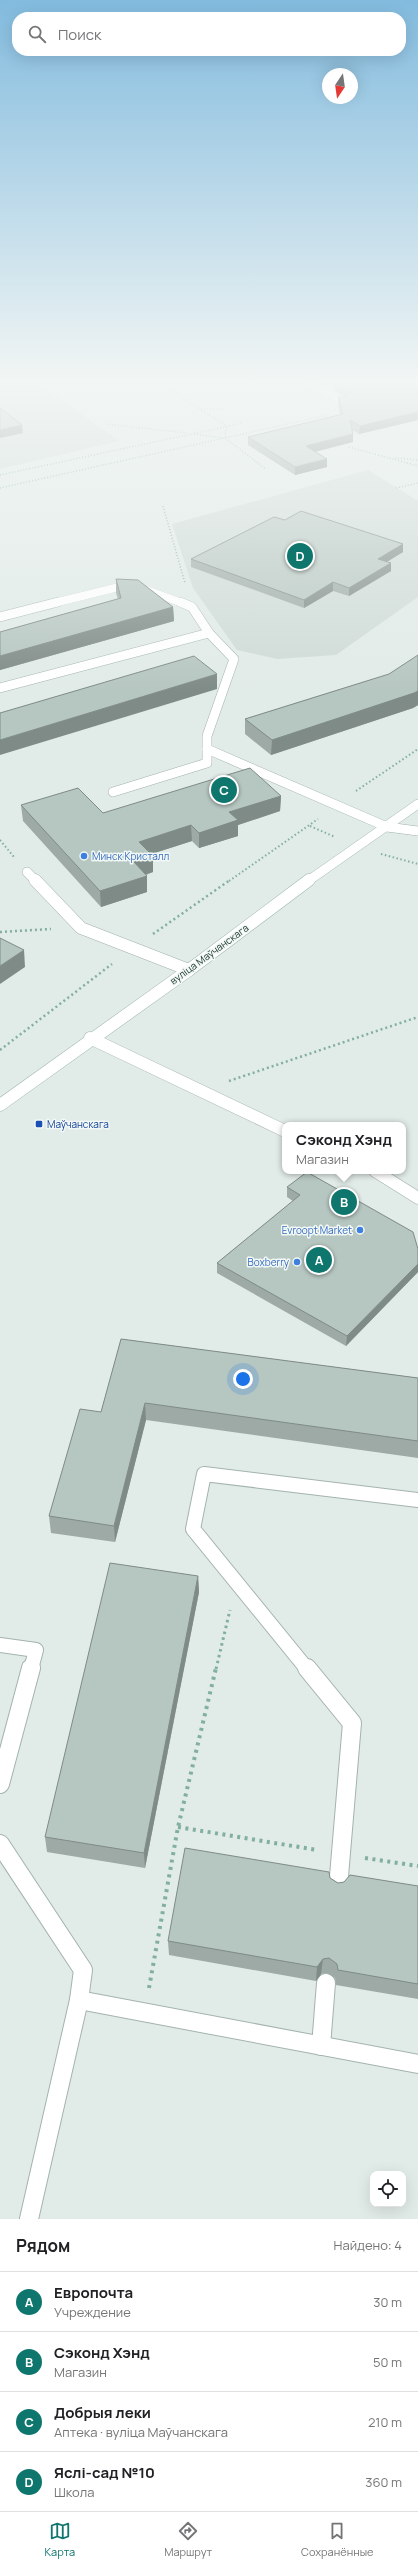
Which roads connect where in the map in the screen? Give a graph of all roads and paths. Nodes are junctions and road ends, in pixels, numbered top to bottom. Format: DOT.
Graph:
graph roads {
  1 [pos="11,486"];
  2 [pos="407,486"];
  3 [pos="0,488"];
  4 [pos="396,488"];
  5 [pos="163,506"];
  6 [pos="192,607"];
  7 [pos="0,617"];
  8 [pos="209,633"];
  9 [pos="0,688"];
  10 [pos="207,749"];
  11 [pos="418,749"];
  12 [pos="113,792"];
  13 [pos="337,804"];
  14 [pos="418,804"];
  15 [pos="387,827"];
  16 [pos="418,831"];
  17 [pos="400,860"];
  18 [pos="418,864"];
  19 [pos="27,872"];
  20 [pos="81,928"];
  21 [pos="0,932"];
  22 [pos="135,947"];
  23 [pos="189,970"];
  24 [pos="418,1017"];
  25 [pos="90,1038"];
  26 [pos="0,1050"];
  27 [pos="198,1091"];
  28 [pos="0,1105"];
  29 [pos="282,1130"];
  30 [pos="380,1174"];
  31 [pos="418,1198"];
  32 [pos="418,1500"];
  33 [pos="237,1582"];
  34 [pos="0,1645"];
  35 [pos="0,1784"];
  36 [pos="178,1827"];
  37 [pos="0,1844"];
  38 [pos="341,1854"];
  39 [pos="418,1866"];
  40 [pos="338,1888"];
  41 [pos="326,1983"];
  42 [pos="79,2000"];
  43 [pos="145,2013"];
  44 [pos="321,2046"];
  45 [pos="418,2064"];
  46 [pos="29,2219"];
  1 -- 3 [label="path"];
  2 -- 4 [label="path"];
  5 -- 6 [label="path"];
  6 -- 7 [label="main road"];
  6 -- 8 [label="main road"];
  8 -- 9 [label="main road"];
  8 -- 10 [label="main road"];
  10 -- 12 [label="main road"];
  10 -- 13 [label="main road"];
  11 -- 13 [label="path"];
  13 -- 15 [label="main road"];
  13 -- 22 [label="path"];
  14 -- 15 [label="main road, вуліца Маўчанскага"];
  15 -- 16 [label="main road"];
  15 -- 23 [label="main road, вуліца Маўчанскага"];
  17 -- 18 [label="path"];
  19 -- 20 [label="main road"];
  20 -- 21 [label="path"];
  20 -- 22 [label="main road"];
  22 -- 23 [label="main road"];
  22 -- 26 [label="path"];
  23 -- 25 [label="main road, вуліца Маўчанскага"];
  24 -- 27 [label="path"];
  25 -- 27 [label="main road"];
  25 -- 28 [label="main road, вуліца Маўчанскага"];
  27 -- 29 [label="main road"];
  30 -- 31 [label="main road"];
  32 -- 33 [label="main road"];
  33 -- 36 [label="path"];
  33 -- 38 [label="main road"];
  34 -- 35 [label="main road"];
  36 -- 38 [label="path"];
  36 -- 43 [label="path"];
  37 -- 42 [label="main road"];
  38 -- 39 [label="path"];
  38 -- 40 [label="main road"];
  41 -- 44 [label="main road"];
  42 -- 43 [label="main road"];
  42 -- 46 [label="main road"];
  43 -- 44 [label="main road"];
  44 -- 45 [label="main road"];
}
